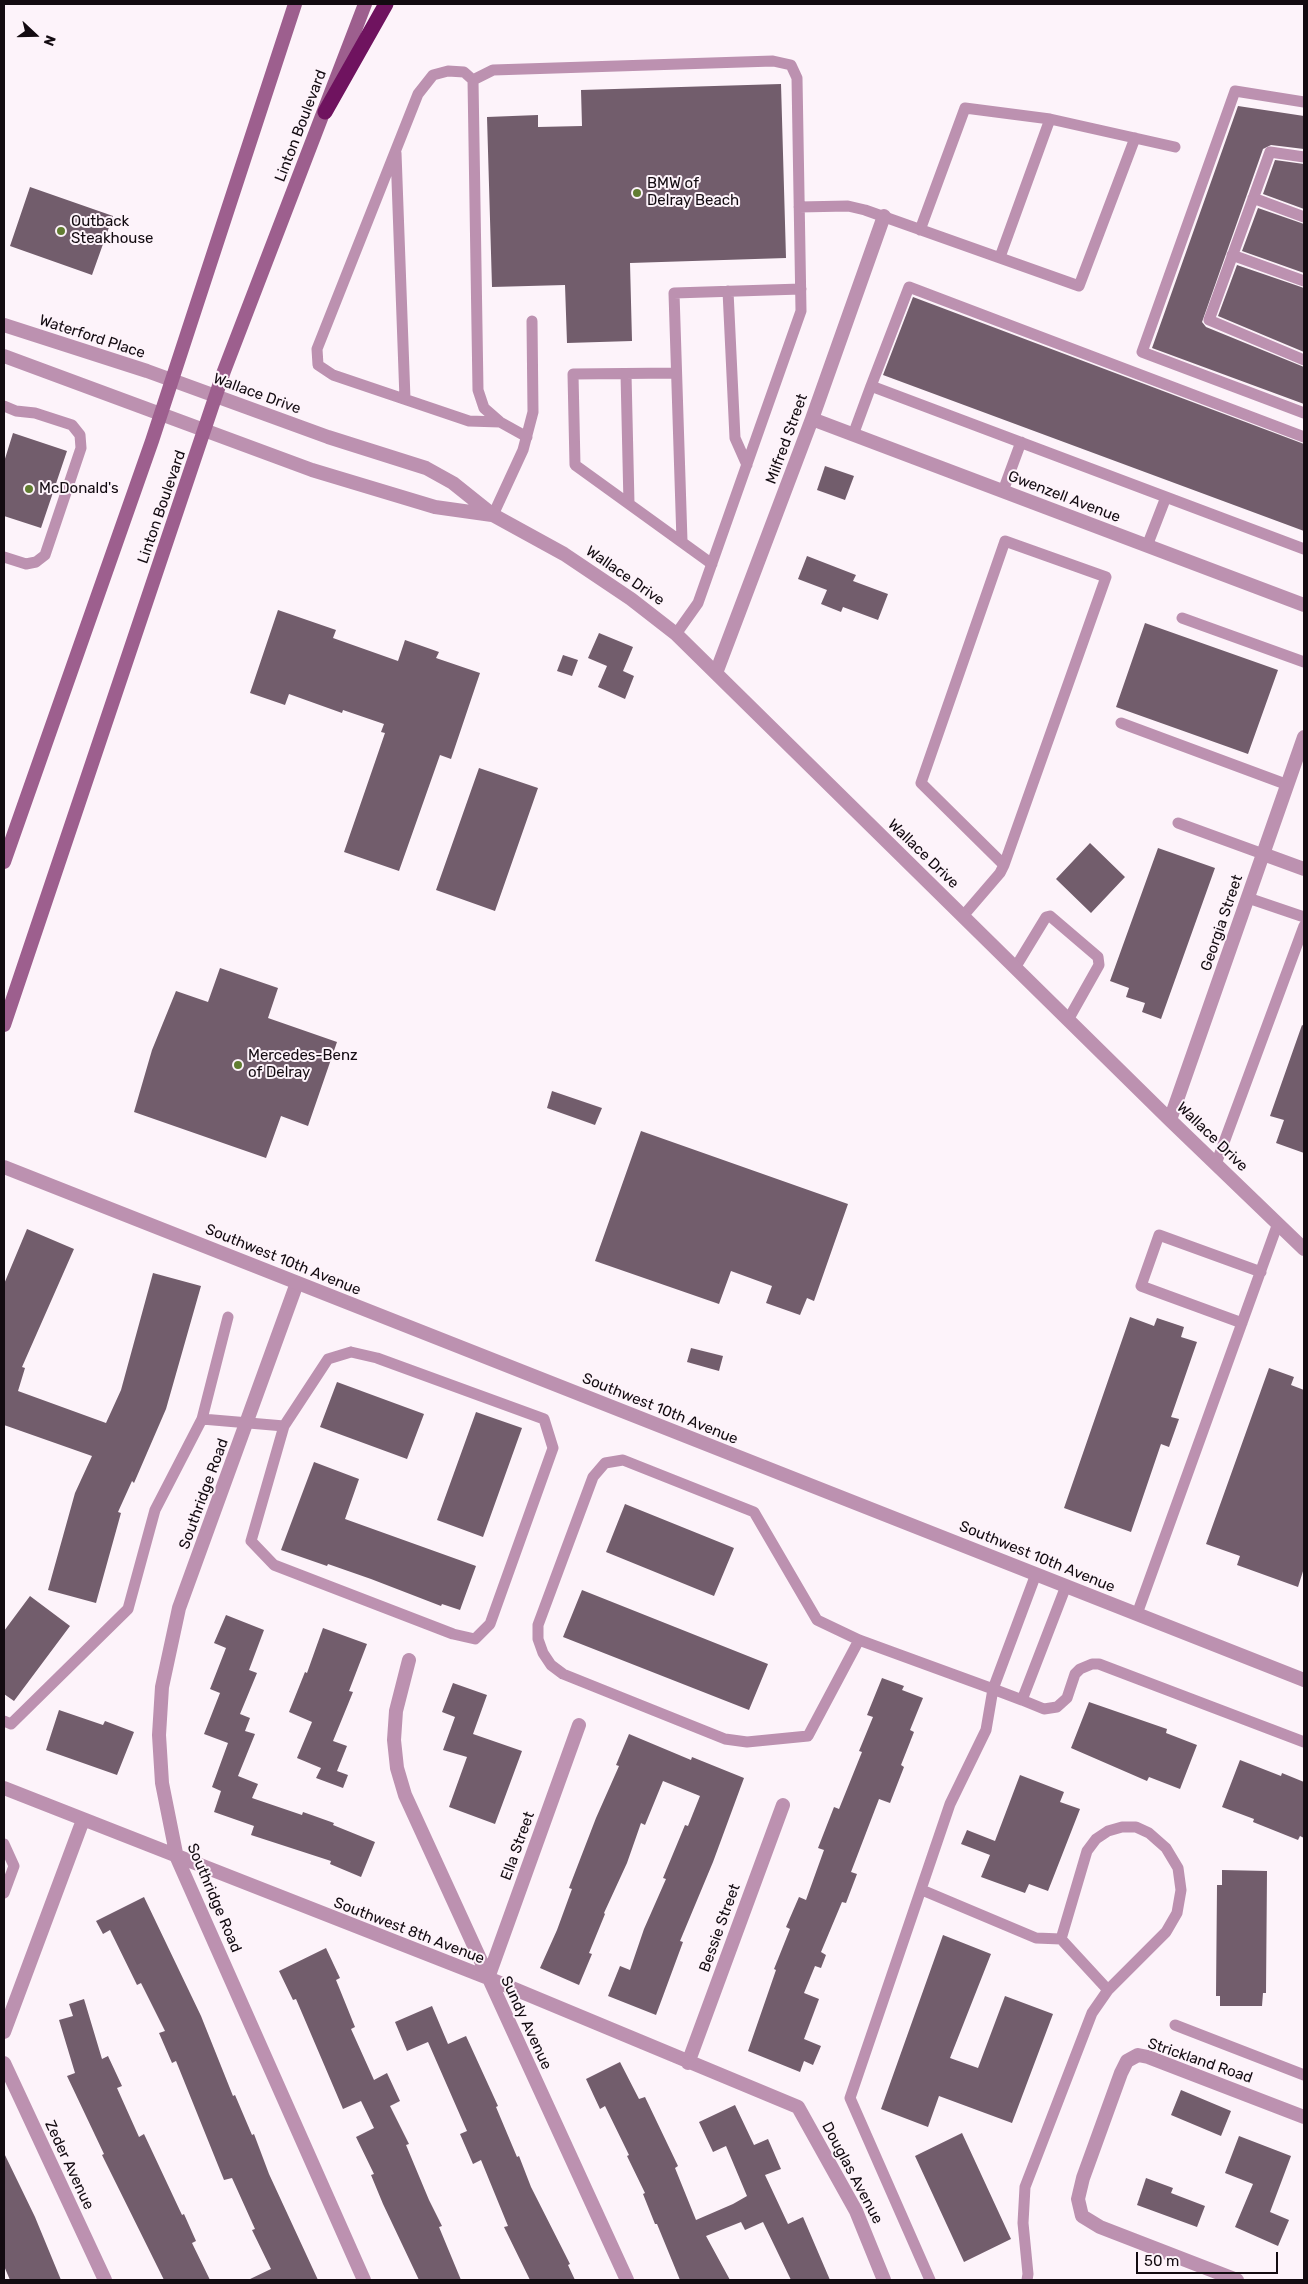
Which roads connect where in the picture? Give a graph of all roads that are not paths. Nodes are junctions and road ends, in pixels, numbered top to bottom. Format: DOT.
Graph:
graph roads {
  1 [pos="295,4"];
  2 [pos="365,4"];
  3 [pos="386,4"];
  4 [pos="473,80"];
  5 [pos="1304,102"];
  6 [pos="325,112"];
  7 [pos="1050,119"];
  8 [pos="1135,138"];
  9 [pos="1175,147"];
  10 [pos="396,148"];
  11 [pos="1304,157"];
  12 [pos="1253,198"];
  13 [pos="799,207"];
  14 [pos="884,216"];
  15 [pos="1304,217"];
  16 [pos="920,230"];
  17 [pos="1232,255"];
  18 [pos="1000,257"];
  19 [pos="1304,281"];
  20 [pos="801,289"];
  21 [pos="728,291"];
  22 [pos="532,321"];
  23 [pos="4,325"];
  24 [pos="4,356"];
  25 [pos="1304,360"];
  26 [pos="676,373"];
  27 [pos="626,374"];
  28 [pos="171,380"];
  29 [pos="871,386"];
  30 [pos="216,396"];
  31 [pos="405,399"];
  32 [pos="4,406"];
  33 [pos="160,413"];
  34 [pos="1304,413"];
  35 [pos="812,419"];
  36 [pos="500,422"];
  37 [pos="206,429"];
  38 [pos="853,435"];
  39 [pos="526,437"];
  40 [pos="1304,437"];
  41 [pos="1021,442"];
  42 [pos="747,466"];
  43 [pos="1002,491"];
  44 [pos="1166,497"];
  45 [pos="629,504"];
  46 [pos="493,515"];
  47 [pos="682,541"];
  48 [pos="1147,546"];
  49 [pos="1304,549"];
  50 [pos="4,557"];
  51 [pos="712,564"];
  52 [pos="1304,606"];
  53 [pos="1182,618"];
  54 [pos="676,634"];
  55 [pos="1304,662"];
  56 [pos="716,673"];
  57 [pos="1121,723"];
  58 [pos="1304,737"];
  59 [pos="1288,785"];
  60 [pos="1178,823"];
  61 [pos="1263,854"];
  62 [pos="4,862"];
  63 [pos="1004,865"];
  64 [pos="1304,869"];
  65 [pos="1248,898"];
  66 [pos="963,916"];
  67 [pos="1304,917"];
  68 [pos="1304,926"];
  69 [pos="1015,968"];
  70 [pos="1068,1020"];
  71 [pos="4,1025"];
  72 [pos="1170,1120"];
  73 [pos="1216,1164"];
  74 [pos="4,1167"];
  75 [pos="1278,1223"];
  76 [pos="1304,1249"];
  77 [pos="1260,1272"];
  78 [pos="297,1283"];
  79 [pos="228,1317"];
  80 [pos="1242,1323"];
  81 [pos="202,1419"];
  82 [pos="248,1422"];
  83 [pos="284,1426"];
  84 [pos="1036,1574"];
  85 [pos="1066,1586"];
  86 [pos="1137,1614"];
  87 [pos="859,1640"];
  88 [pos="409,1660"];
  89 [pos="1304,1678"];
  90 [pos="992,1688"];
  91 [pos="1022,1700"];
  92 [pos="4,1721"];
  93 [pos="579,1725"];
  94 [pos="1304,1742"];
  95 [pos="4,1788"];
  96 [pos="783,1805"];
  97 [pos="83,1820"];
  98 [pos="4,1844"];
  99 [pos="177,1858"];
  100 [pos="922,1890"];
  101 [pos="4,1893"];
  102 [pos="1061,1939"];
  103 [pos="488,1978"];
  104 [pos="1108,1990"];
  105 [pos="1175,2024"];
  106 [pos="4,2032"];
  107 [pos="4,2063"];
  108 [pos="688,2063"];
  109 [pos="1304,2075"];
  110 [pos="800,2110"];
  111 [pos="1304,2117"];
  112 [pos="105,2280"];
  113 [pos="364,2280"];
  114 [pos="626,2280"];
  115 [pos="884,2280"];
  116 [pos="930,2280"];
  117 [pos="1027,2280"];
  118 [pos="1237,2280"];
  1 -- 28 [label="main road, Linton Boulevard"];
  2 -- 6 [label="main road, Linton Boulevard"];
  3 -- 6 [label="highway"];
  4 -- 10 [label="lane"];
  4 -- 13 [label="lane"];
  4 -- 36 [label="lane"];
  5 -- 34 [label="lane"];
  6 -- 30 [label="main road, Linton Boulevard"];
  7 -- 8 [label="lane"];
  7 -- 16 [label="lane"];
  7 -- 18 [label="lane"];
  8 -- 9 [label="lane"];
  8 -- 18 [label="lane"];
  10 -- 31 [label="lane"];
  10 -- 31 [label="lane"];
  11 -- 12 [label="lane"];
  12 -- 15 [label="lane"];
  12 -- 17 [label="lane"];
  13 -- 14 [label="lane"];
  13 -- 20 [label="lane"];
  14 -- 16 [label="lane"];
  14 -- 35 [label="street, Milfred Street"];
  16 -- 18 [label="lane"];
  17 -- 19 [label="lane"];
  17 -- 25 [label="lane"];
  20 -- 21 [label="lane"];
  20 -- 42 [label="lane"];
  21 -- 26 [label="lane"];
  21 -- 42 [label="lane"];
  22 -- 39 [label="lane"];
  23 -- 28 [label="street, Waterford Place"];
  24 -- 33 [label="street"];
  26 -- 27 [label="lane"];
  26 -- 47 [label="lane"];
  27 -- 45 [label="lane"];
  27 -- 45 [label="lane"];
  28 -- 30 [label="street, Wallace Drive"];
  28 -- 33 [label="main road, Linton Boulevard"];
  29 -- 38 [label="lane"];
  29 -- 40 [label="lane"];
  29 -- 41 [label="lane"];
  30 -- 37 [label="main road, Linton Boulevard"];
  30 -- 46 [label="street, Wallace Drive"];
  31 -- 36 [label="lane"];
  32 -- 50 [label="lane"];
  33 -- 37 [label="street, Wallace Drive"];
  33 -- 62 [label="main road, Linton Boulevard"];
  35 -- 38 [label="street, Gwenzell Avenue"];
  35 -- 56 [label="street, Milfred Street"];
  36 -- 39 [label="lane"];
  37 -- 46 [label="street, Wallace Drive"];
  37 -- 71 [label="main road, Linton Boulevard"];
  38 -- 43 [label="street, Gwenzell Avenue"];
  39 -- 46 [label="lane"];
  41 -- 43 [label="lane"];
  41 -- 44 [label="lane"];
  42 -- 51 [label="lane"];
  43 -- 48 [label="street, Gwenzell Avenue"];
  44 -- 48 [label="lane"];
  44 -- 49 [label="lane"];
  45 -- 47 [label="lane"];
  46 -- 54 [label="street, Wallace Drive"];
  47 -- 51 [label="lane"];
  48 -- 52 [label="street, Gwenzell Avenue"];
  51 -- 54 [label="lane"];
  53 -- 55 [label="lane"];
  54 -- 56 [label="street, Wallace Drive"];
  56 -- 66 [label="street, Wallace Drive"];
  57 -- 59 [label="lane"];
  58 -- 59 [label="street, Georgia Street"];
  59 -- 61 [label="street, Georgia Street"];
  60 -- 61 [label="lane"];
  61 -- 64 [label="street"];
  61 -- 65 [label="street, Georgia Street"];
  63 -- 63 [label="lane"];
  63 -- 66 [label="lane"];
  65 -- 67 [label="lane"];
  65 -- 72 [label="street, Georgia Street"];
  66 -- 69 [label="street, Wallace Drive"];
  68 -- 73 [label="lane"];
  69 -- 70 [label="street, Wallace Drive"];
  69 -- 70 [label="lane"];
  70 -- 72 [label="street, Wallace Drive"];
  72 -- 73 [label="street, Wallace Drive"];
  73 -- 75 [label="street, Wallace Drive"];
  74 -- 78 [label="street, Southwest 10th Avenue"];
  75 -- 76 [label="street, Wallace Drive"];
  75 -- 77 [label="lane"];
  77 -- 80 [label="lane"];
  77 -- 80 [label="lane"];
  78 -- 82 [label="street, Southridge Road"];
  78 -- 84 [label="street, Southwest 10th Avenue"];
  79 -- 81 [label="lane"];
  80 -- 86 [label="lane"];
  81 -- 82 [label="lane"];
  81 -- 92 [label="lane"];
  82 -- 83 [label="lane"];
  82 -- 99 [label="street, Southridge Road"];
  83 -- 83 [label="lane"];
  84 -- 85 [label="street, Southwest 10th Avenue"];
  84 -- 90 [label="lane"];
  85 -- 86 [label="street, Southwest 10th Avenue"];
  85 -- 91 [label="lane"];
  86 -- 89 [label="street, Southwest 10th Avenue"];
  87 -- 87 [label="lane"];
  87 -- 90 [label="lane"];
  88 -- 103 [label="street, Sundy Avenue"];
  90 -- 91 [label="lane"];
  90 -- 100 [label="lane"];
  91 -- 94 [label="lane"];
  93 -- 103 [label="street, Ella Street"];
  95 -- 97 [label="street, Southwest 8th Avenue"];
  96 -- 108 [label="street, Bessie Street"];
  97 -- 99 [label="street, Southwest 8th Avenue"];
  97 -- 106 [label="street"];
  98 -- 101 [label="lane"];
  99 -- 103 [label="street, Southwest 8th Avenue"];
  99 -- 113 [label="street, Southridge Road"];
  100 -- 102 [label="lane"];
  100 -- 116 [label="lane"];
  102 -- 104 [label="lane"];
  102 -- 104 [label="lane"];
  103 -- 108 [label="street, Southwest 8th Avenue"];
  103 -- 114 [label="street, Sundy Avenue"];
  104 -- 117 [label="lane"];
  105 -- 109 [label="lane"];
  107 -- 112 [label="street, Zeder Avenue"];
  108 -- 110 [label="street, Southwest 8th Avenue"];
  110 -- 115 [label="street, Douglas Avenue"];
  111 -- 118 [label="street, Strickland Road"];
}
